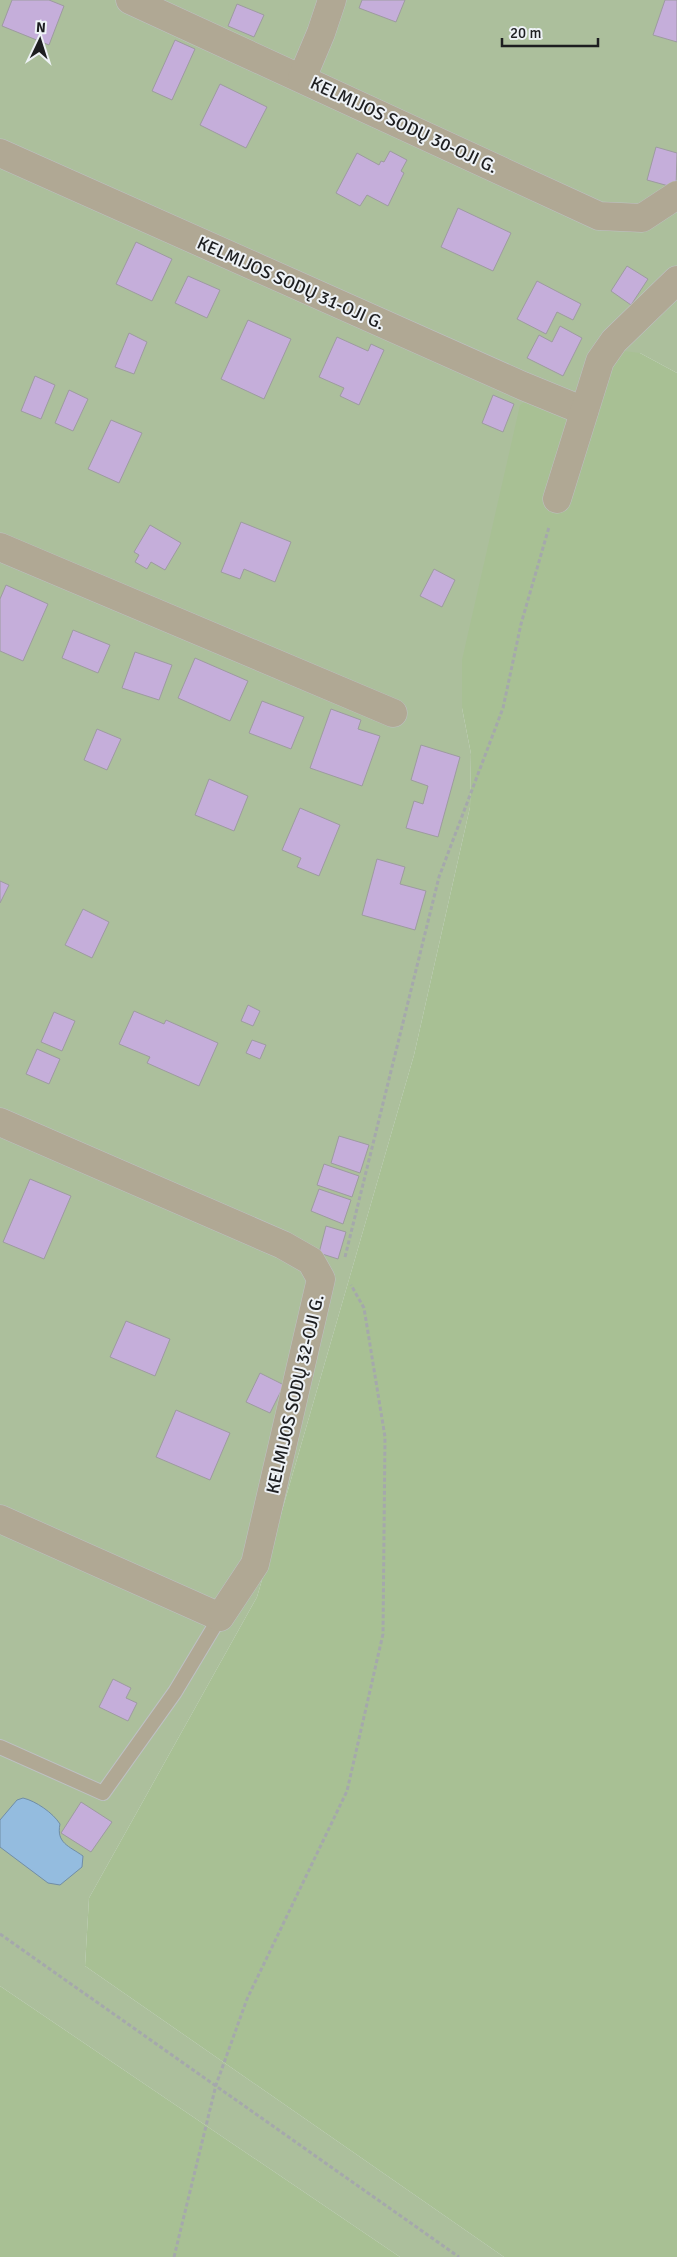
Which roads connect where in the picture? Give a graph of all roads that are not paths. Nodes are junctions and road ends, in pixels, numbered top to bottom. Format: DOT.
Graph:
graph roads {
  1 [pos="130,0"];
  2 [pos="332,0"];
  3 [pos="302,78"];
  4 [pos="0,153"];
  5 [pos="677,195"];
  6 [pos="677,280"];
  7 [pos="584,411"];
  8 [pos="558,498"];
  9 [pos="0,547"];
  10 [pos="393,713"];
  11 [pos="0,1122"];
  12 [pos="0,1519"];
  13 [pos="220,1617"];
  14 [pos="0,1748"];
  1 -- 3 [label="street, KELMIJOS SODŲ 30-OJI G."];
  2 -- 3 [label="street"];
  3 -- 5 [label="street, KELMIJOS SODŲ 30-OJI G."];
  4 -- 7 [label="street, KELMIJOS SODŲ 31-OJI G."];
  6 -- 7 [label="street"];
  7 -- 8 [label="street"];
  9 -- 10 [label="street"];
  11 -- 13 [label="street, KELMIJOS SODŲ 32-OJI G."];
  12 -- 13 [label="street"];
  13 -- 14 [label="lane"];
}
